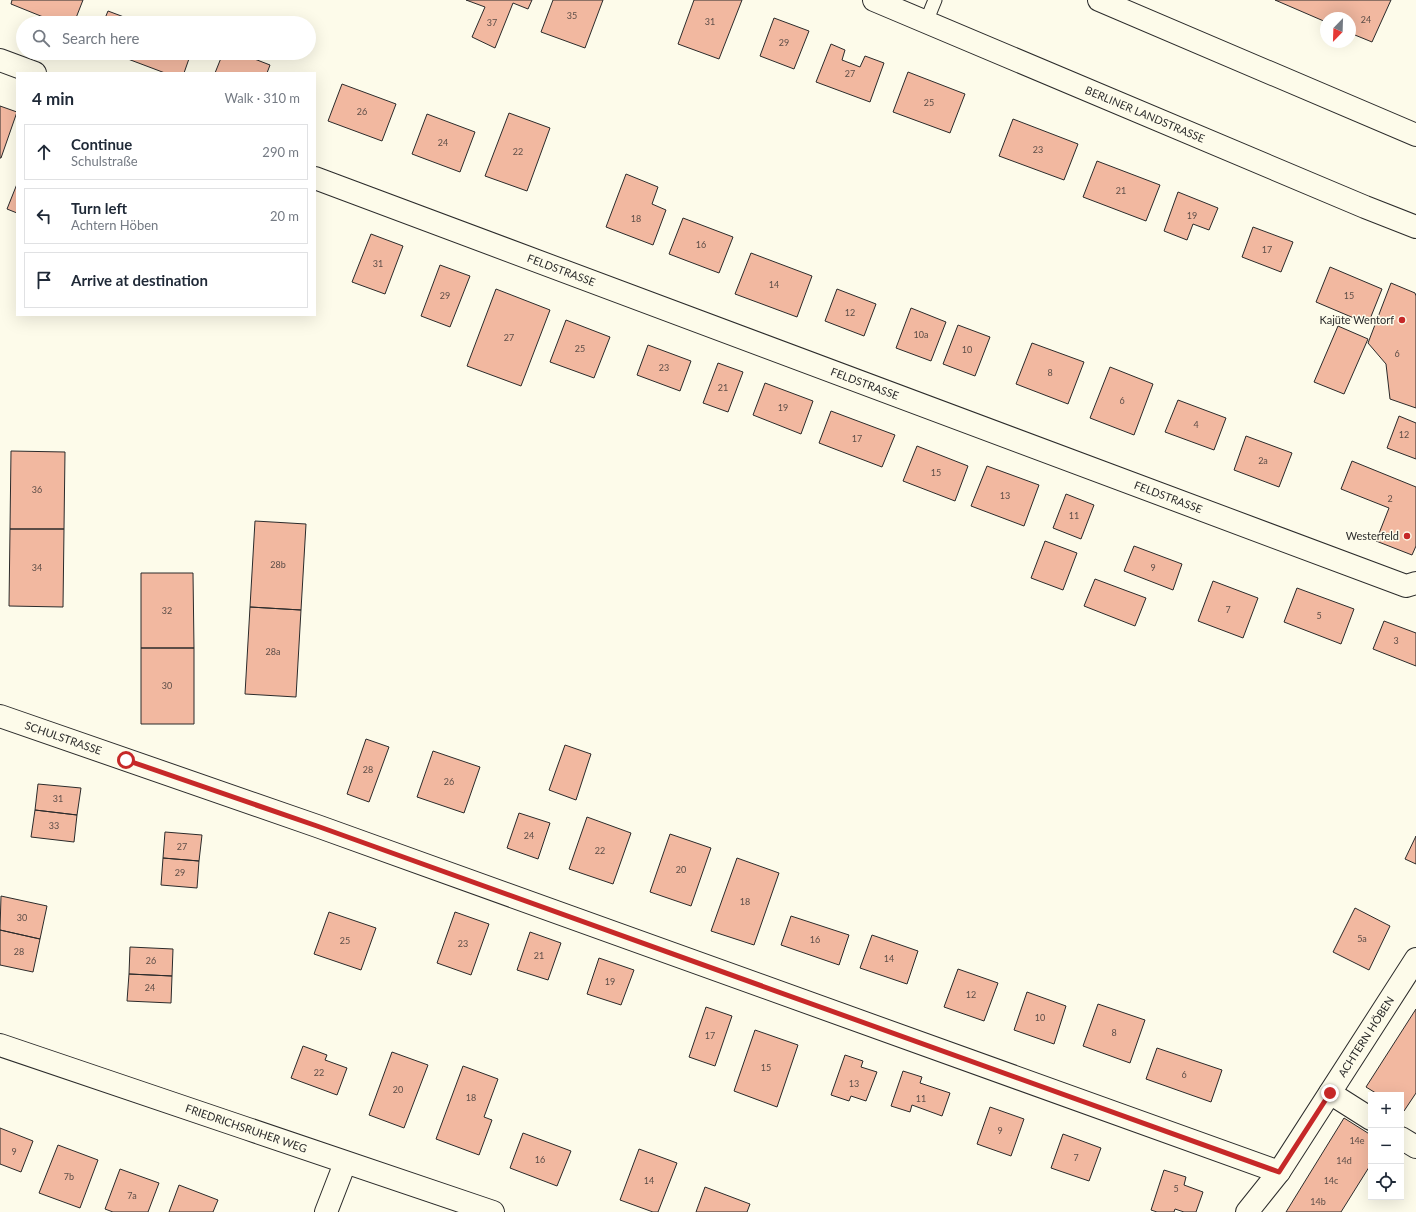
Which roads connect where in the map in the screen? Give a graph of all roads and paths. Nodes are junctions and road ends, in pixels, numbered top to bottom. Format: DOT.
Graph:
graph roads {
  1 [pos="874,0"];
  2 [pos="935,0"];
  3 [pos="1099,0"];
  4 [pos="926,22"];
  5 [pos="0,60"];
  6 [pos="32,72"];
  7 [pos="1416,135"];
  8 [pos="316,178"];
  9 [pos="1416,227"];
  10 [pos="1416,583"];
  11 [pos="0,716"];
  12 [pos="1416,959"];
  13 [pos="0,1045"];
  14 [pos="1330,1093"];
  15 [pos="1368,1117"];
  16 [pos="1404,1140"];
  17 [pos="1416,1148"];
  18 [pos="345,1163"];
  19 [pos="1279,1172"];
  20 [pos="326,1212"];
  21 [pos="493,1212"];
  22 [pos="1247,1212"];
  1 -- 4 [label="street, BERLINER LANDSTRASSE"];
  2 -- 4 [label="lane"];
  3 -- 7 [label="street"];
  4 -- 9 [label="street, BERLINER LANDSTRASSE"];
  5 -- 6 [label="street"];
  8 -- 10 [label="street, FELDSTRASSE"];
  11 -- 19 [label="street, SCHULSTRASSE"];
  12 -- 14 [label="street, ACHTERN HÖBEN"];
  13 -- 18 [label="street, FRIEDRICHSRUHER WEG"];
  14 -- 15 [label="street"];
  14 -- 19 [label="street, ACHTERN HÖBEN"];
  16 -- 17 [label="street"];
  18 -- 20 [label="street"];
  18 -- 21 [label="street, FRIEDRICHSRUHER WEG"];
  19 -- 22 [label="street, ACHTERN HÖBEN"];
}
